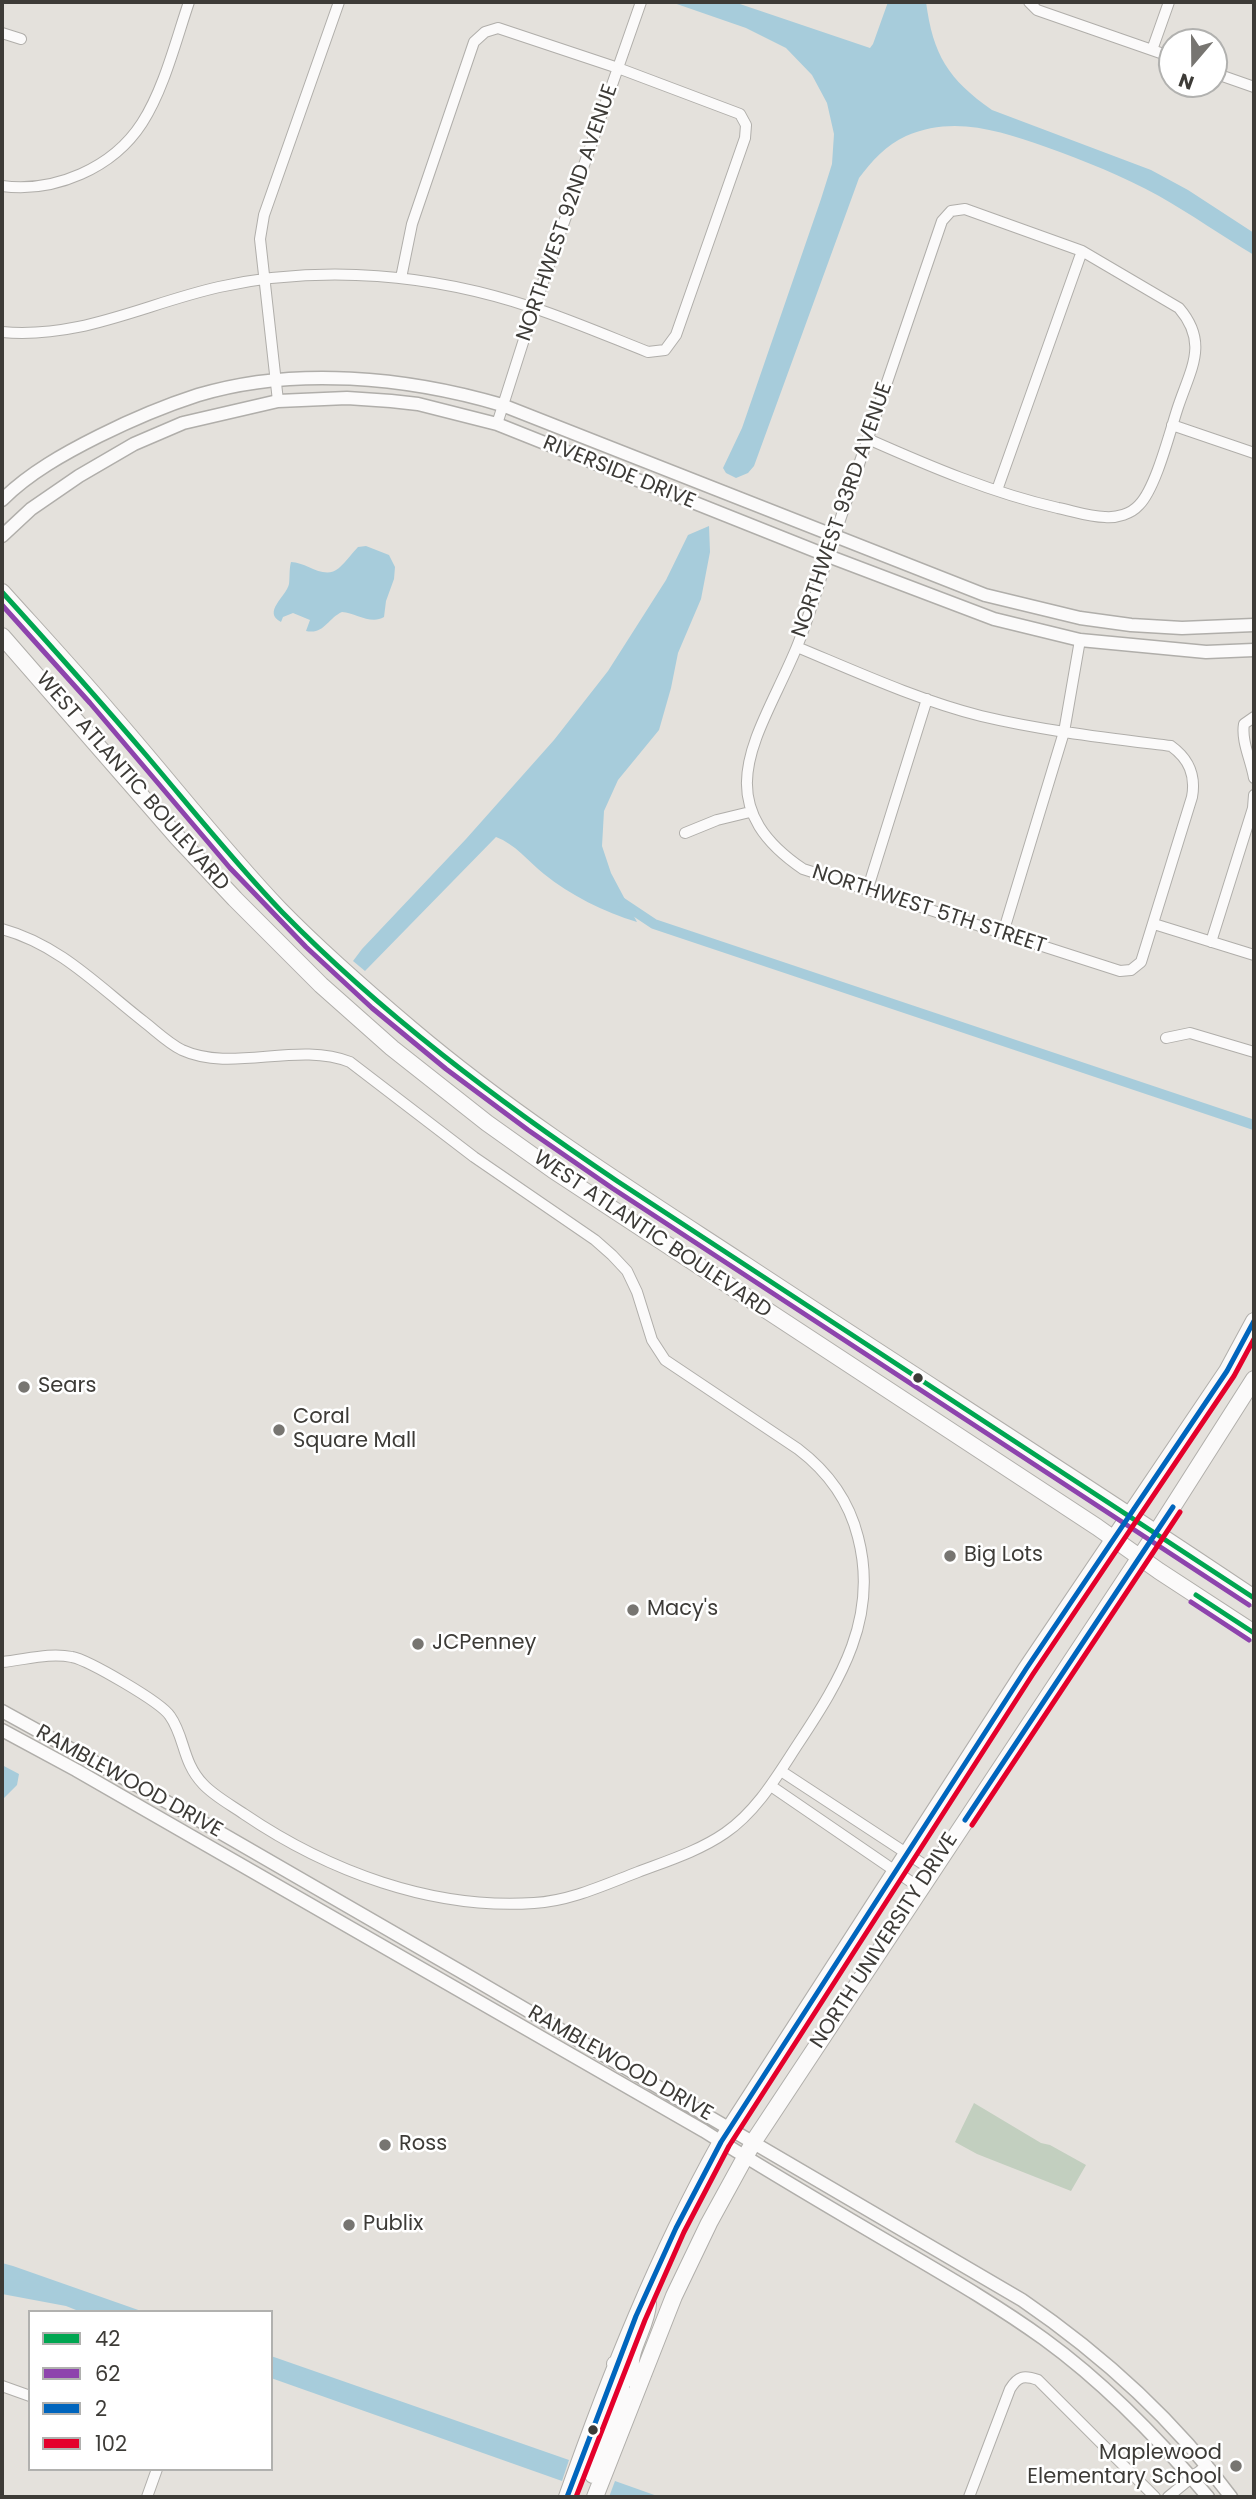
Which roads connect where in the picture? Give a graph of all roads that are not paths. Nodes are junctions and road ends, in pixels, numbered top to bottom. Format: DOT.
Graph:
graph roads {
  1 [pos="189,2"];
  2 [pos="339,2"];
  3 [pos="640,2"];
  4 [pos="1029,2"];
  5 [pos="1169,2"];
  6 [pos="2,33"];
  7 [pos="21,39"];
  8 [pos="1152,50"];
  9 [pos="1158,52"];
  10 [pos="618,68"];
  11 [pos="1228,78"];
  12 [pos="1254,87"];
  13 [pos="2,186"];
  14 [pos="1082,251"];
  15 [pos="401,278"];
  16 [pos="263,280"];
  17 [pos="534,308"];
  18 [pos="2,332"];
  19 [pos="275,381"];
  20 [pos="278,401"];
  21 [pos="502,405"];
  22 [pos="497,424"];
  23 [pos="1172,425"];
  24 [pos="868,439"];
  25 [pos="1254,453"];
  26 [pos="997,490"];
  27 [pos="2,500"];
  28 [pos="2,536"];
  29 [pos="835,538"];
  30 [pos="828,556"];
  31 [pos="2,592"];
  32 [pos="1254,625"];
  33 [pos="2,636"];
  34 [pos="1080,640"];
  35 [pos="797,647"];
  36 [pos="1254,650"];
  37 [pos="927,699"];
  38 [pos="1254,717"];
  39 [pos="1065,732"];
  40 [pos="1254,778"];
  41 [pos="1254,795"];
  42 [pos="750,812"];
  43 [pos="685,833"];
  44 [pos="867,891"];
  45 [pos="1154,923"];
  46 [pos="2,929"];
  47 [pos="1003,933"];
  48 [pos="1211,942"];
  49 [pos="1254,955"];
  50 [pos="1166,1038"];
  51 [pos="1254,1052"];
  52 [pos="1254,1321"];
  53 [pos="1254,1379"];
  54 [pos="1131,1515"];
  55 [pos="1156,1532"];
  56 [pos="1115,1539"];
  57 [pos="1139,1558"];
  58 [pos="1254,1598"];
  59 [pos="1254,1633"];
  60 [pos="2,1662"];
  61 [pos="2,1711"];
  62 [pos="2,1730"];
  63 [pos="780,1771"];
  64 [pos="771,1786"];
  65 [pos="907,1854"];
  66 [pos="932,1870"];
  67 [pos="896,1871"];
  68 [pos="920,1888"];
  69 [pos="730,2127"];
  70 [pos="754,2141"];
  71 [pos="721,2142"];
  72 [pos="744,2158"];
  73 [pos="649,2288"];
  74 [pos="615,2364"];
  75 [pos="2,2386"];
  76 [pos="638,2388"];
  77 [pos="28,2395"];
  78 [pos="1207,2465"];
  79 [pos="156,2471"];
  80 [pos="1192,2478"];
  81 [pos="147,2497"];
  82 [pos="567,2497"];
  83 [pos="588,2497"];
  84 [pos="595,2497"];
  85 [pos="969,2497"];
  86 [pos="1155,2497"];
  87 [pos="1168,2497"];
  88 [pos="1208,2497"];
  89 [pos="1231,2497"];
  1 -- 13 [label="street"];
  2 -- 16 [label="street"];
  3 -- 10 [label="street, NORTHWEST 92ND AVENUE"];
  4 -- 8 [label="street"];
  5 -- 8 [label="street"];
  6 -- 7 [label="street"];
  8 -- 9 [label="street"];
  10 -- 15 [label="street"];
  10 -- 17 [label="street, NORTHWEST 92ND AVENUE"];
  10 -- 17 [label="street"];
  11 -- 12 [label="street"];
  14 -- 23 [label="street"];
  14 -- 24 [label="street, NORTHWEST 93RD AVENUE"];
  14 -- 26 [label="street"];
  15 -- 16 [label="street"];
  15 -- 17 [label="street"];
  16 -- 18 [label="street"];
  16 -- 19 [label="street"];
  17 -- 21 [label="street, NORTHWEST 92ND AVENUE"];
  19 -- 20 [label="street"];
  19 -- 21 [label="street, RIVERSIDE DRIVE"];
  19 -- 27 [label="street, RIVERSIDE DRIVE"];
  20 -- 22 [label="street, RIVERSIDE DRIVE"];
  20 -- 28 [label="street, RIVERSIDE DRIVE"];
  21 -- 22 [label="street, NORTHWEST 92ND AVENUE"];
  21 -- 29 [label="street, RIVERSIDE DRIVE"];
  22 -- 30 [label="street, RIVERSIDE DRIVE"];
  23 -- 25 [label="street"];
  23 -- 26 [label="street"];
  24 -- 26 [label="street"];
  24 -- 29 [label="street, NORTHWEST 93RD AVENUE"];
  29 -- 30 [label="street, NORTHWEST 93RD AVENUE"];
  29 -- 32 [label="street, RIVERSIDE DRIVE"];
  30 -- 34 [label="street, RIVERSIDE DRIVE"];
  30 -- 35 [label="street, NORTHWEST 93RD AVENUE"];
  31 -- 54 [label="main road, WEST ATLANTIC BOULEVARD"];
  33 -- 56 [label="main road, WEST ATLANTIC BOULEVARD"];
  34 -- 36 [label="street, RIVERSIDE DRIVE"];
  34 -- 39 [label="street"];
  35 -- 37 [label="street"];
  35 -- 42 [label="street, NORTHWEST 93RD AVENUE"];
  37 -- 39 [label="street"];
  37 -- 44 [label="street"];
  38 -- 40 [label="street"];
  39 -- 45 [label="street"];
  39 -- 47 [label="street"];
  41 -- 48 [label="street"];
  42 -- 43 [label="street"];
  42 -- 44 [label="street, NORTHWEST 5TH STREET"];
  44 -- 47 [label="street, NORTHWEST 5TH STREET"];
  45 -- 47 [label="street, NORTHWEST 5TH STREET"];
  45 -- 48 [label="street"];
  46 -- 63 [label="street"];
  48 -- 49 [label="street"];
  50 -- 51 [label="street"];
  52 -- 54 [label="main road, NORTH UNIVERSITY DRIVE"];
  53 -- 55 [label="main road, NORTH UNIVERSITY DRIVE"];
  54 -- 55 [label="main road, WEST ATLANTIC BOULEVARD"];
  54 -- 56 [label="main road, NORTH UNIVERSITY DRIVE"];
  55 -- 57 [label="main road, NORTH UNIVERSITY DRIVE"];
  55 -- 58 [label="main road, WEST ATLANTIC BOULEVARD"];
  56 -- 57 [label="main road, WEST ATLANTIC BOULEVARD"];
  56 -- 65 [label="main road, NORTH UNIVERSITY DRIVE"];
  57 -- 59 [label="main road, WEST ATLANTIC BOULEVARD"];
  57 -- 66 [label="main road, NORTH UNIVERSITY DRIVE"];
  60 -- 64 [label="street"];
  61 -- 69 [label="street, RAMBLEWOOD DRIVE"];
  62 -- 71 [label="street, RAMBLEWOOD DRIVE"];
  63 -- 64 [label="street"];
  63 -- 65 [label="street"];
  64 -- 67 [label="street"];
  65 -- 66 [label="street"];
  65 -- 67 [label="main road, NORTH UNIVERSITY DRIVE"];
  66 -- 68 [label="main road, NORTH UNIVERSITY DRIVE"];
  67 -- 68 [label="street"];
  67 -- 69 [label="main road, NORTH UNIVERSITY DRIVE"];
  68 -- 70 [label="main road, NORTH UNIVERSITY DRIVE"];
  69 -- 70 [label="street, RAMBLEWOOD DRIVE"];
  69 -- 71 [label="main road, NORTH UNIVERSITY DRIVE"];
  70 -- 72 [label="main road, NORTH UNIVERSITY DRIVE"];
  70 -- 78 [label="street, RAMBLEWOOD DRIVE"];
  71 -- 72 [label="street, RAMBLEWOOD DRIVE"];
  71 -- 73 [label="main road, NORTH UNIVERSITY DRIVE"];
  72 -- 76 [label="main road, NORTH UNIVERSITY DRIVE"];
  72 -- 80 [label="street, RAMBLEWOOD DRIVE"];
  73 -- 74 [label="main road, NORTH UNIVERSITY DRIVE"];
  73 -- 76 [label="main road"];
  74 -- 82 [label="main road, NORTH UNIVERSITY DRIVE"];
  74 -- 83 [label="main road"];
  75 -- 77 [label="street"];
  76 -- 84 [label="main road, NORTH UNIVERSITY DRIVE"];
  78 -- 80 [label="street"];
  78 -- 89 [label="street, RAMBLEWOOD DRIVE"];
  79 -- 81 [label="street"];
  80 -- 87 [label="street"];
  80 -- 88 [label="street, RAMBLEWOOD DRIVE"];
  85 -- 86 [label="street"];
}
